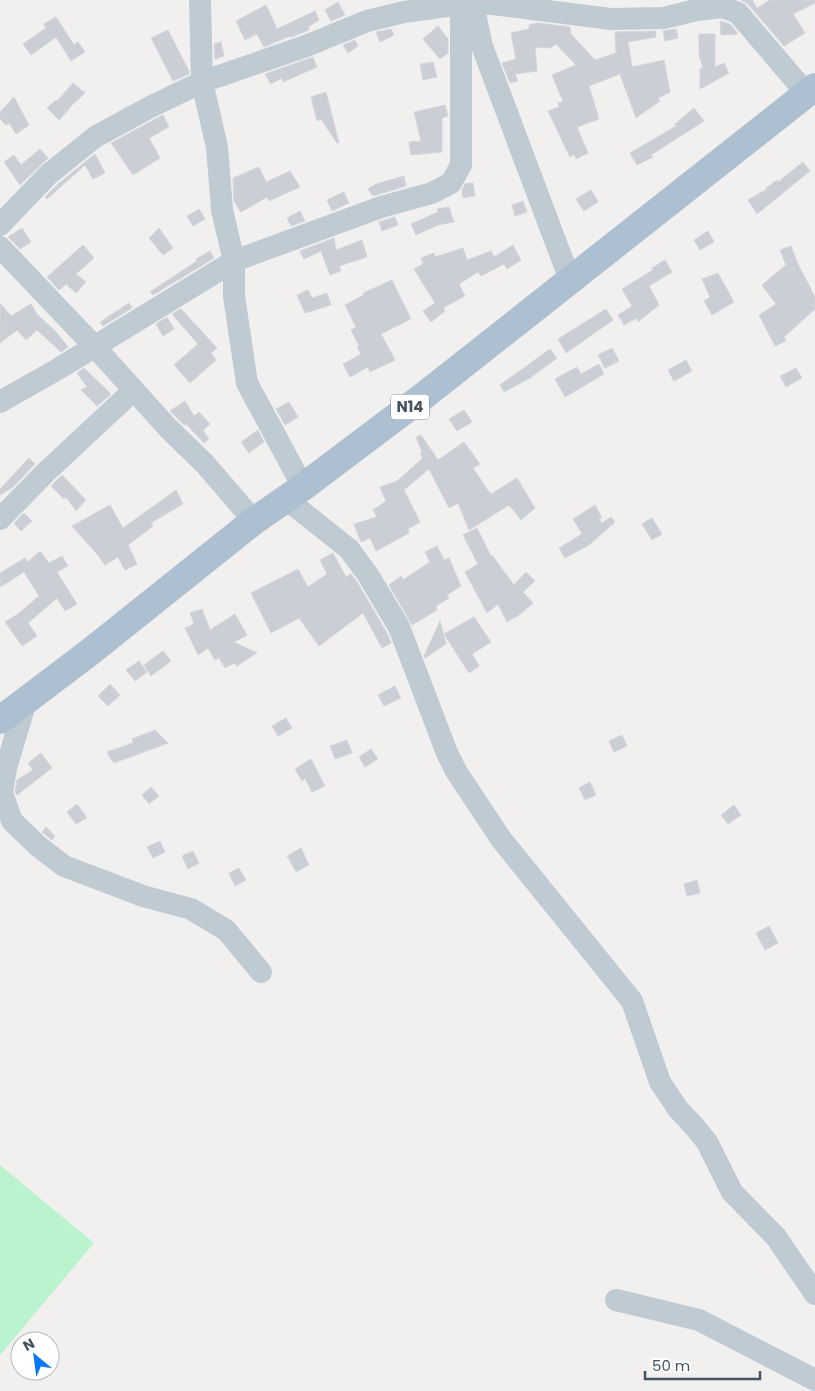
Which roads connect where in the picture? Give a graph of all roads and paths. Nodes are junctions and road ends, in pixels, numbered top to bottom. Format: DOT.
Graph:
graph roads {
  1 [pos="200,0"];
  2 [pos="468,3"];
  3 [pos="402,6"];
  4 [pos="608,9"];
  5 [pos="202,82"];
  6 [pos="811,91"];
  7 [pos="0,224"];
  8 [pos="0,247"];
  9 [pos="234,262"];
  10 [pos="570,280"];
  11 [pos="95,347"];
  12 [pos="133,391"];
  13 [pos="0,402"];
  14 [pos="294,493"];
  15 [pos="0,519"];
  16 [pos="254,521"];
  17 [pos="26,700"];
  18 [pos="0,720"];
  19 [pos="261,972"];
  20 [pos="815,1294"];
  21 [pos="616,1300"];
  22 [pos="815,1380"];
  1 -- 5 [label="street"];
  2 -- 3 [label="street"];
  2 -- 4 [label="street"];
  2 -- 9 [label="street"];
  2 -- 10 [label="street"];
  3 -- 5 [label="street"];
  4 -- 6 [label="street"];
  5 -- 7 [label="street"];
  5 -- 9 [label="street"];
  6 -- 10 [label="main road, N14"];
  8 -- 11 [label="street"];
  9 -- 11 [label="street"];
  9 -- 14 [label="street"];
  10 -- 14 [label="main road, N14"];
  11 -- 12 [label="street"];
  11 -- 13 [label="street"];
  12 -- 15 [label="street"];
  12 -- 16 [label="street"];
  14 -- 16 [label="main road, N14"];
  14 -- 20 [label="street"];
  16 -- 17 [label="main road, N14"];
  17 -- 18 [label="main road, N14"];
  17 -- 19 [label="street"];
  21 -- 22 [label="street"];
}
